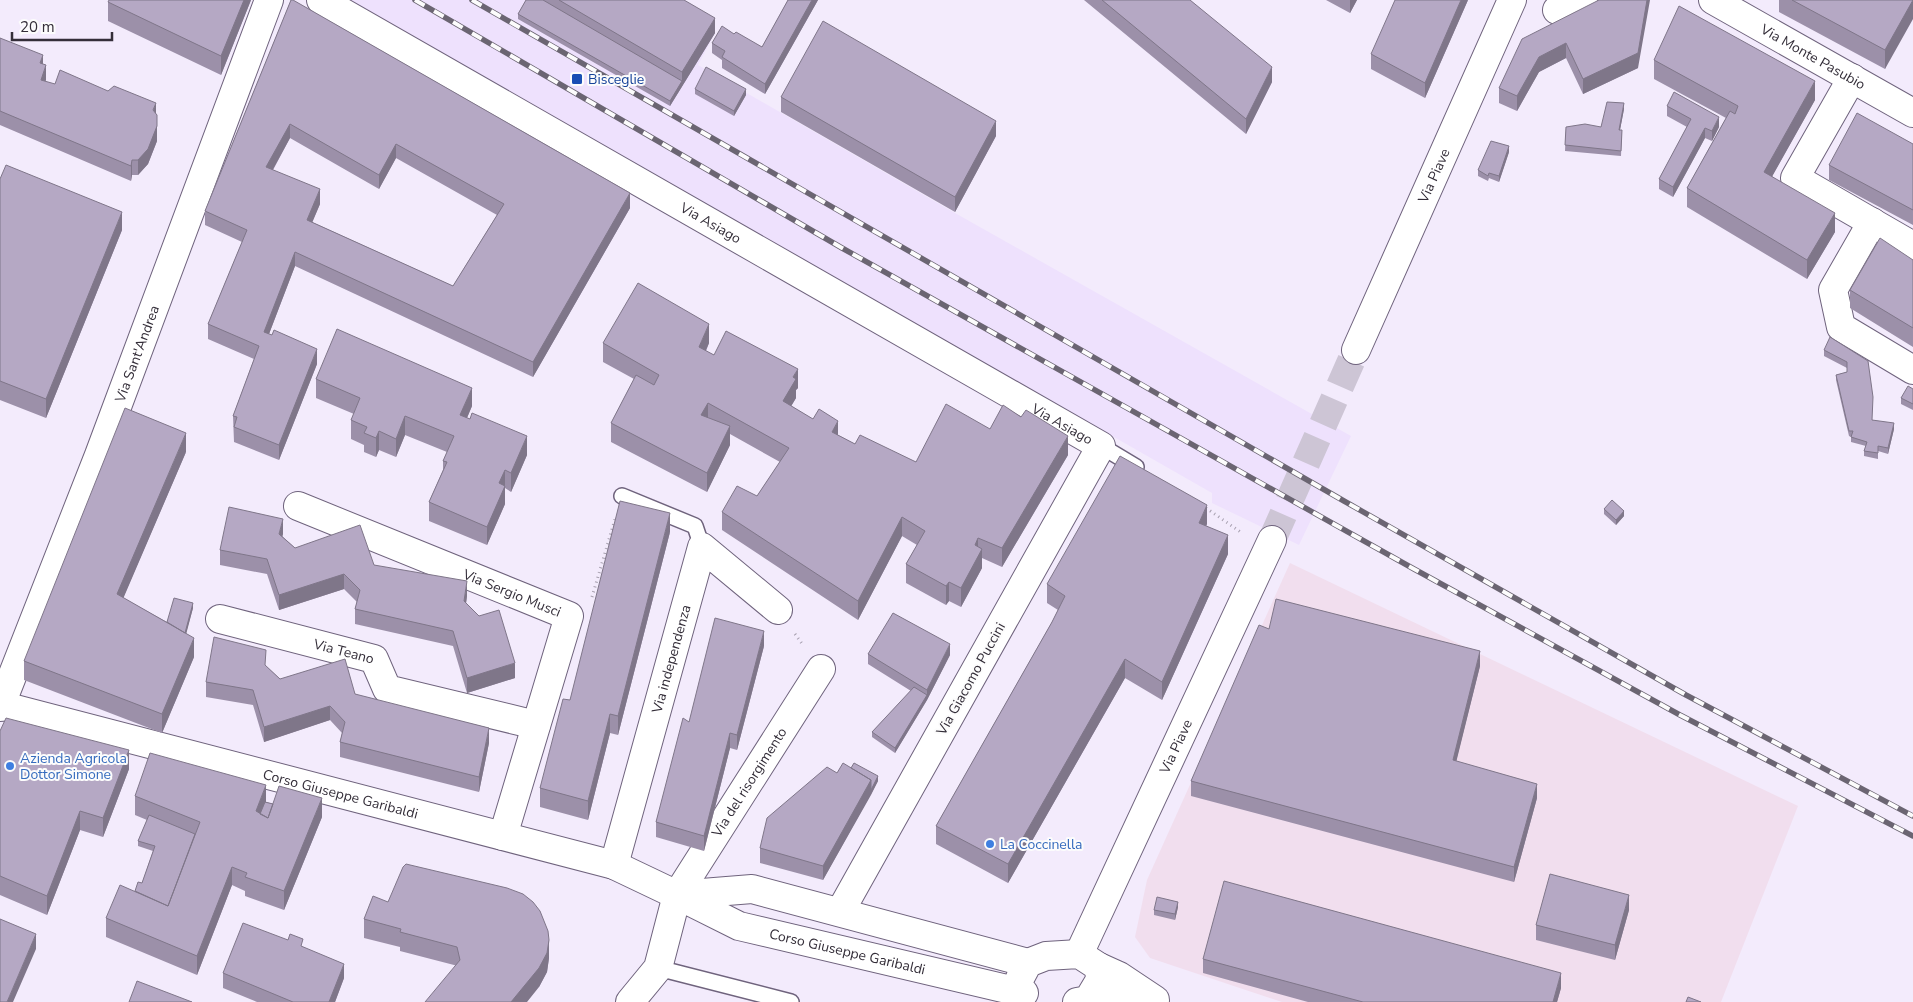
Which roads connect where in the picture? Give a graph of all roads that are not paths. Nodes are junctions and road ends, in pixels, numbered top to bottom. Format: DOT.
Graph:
graph roads {
  1 [pos="269,0"];
  2 [pos="321,0"];
  3 [pos="1512,0"];
  4 [pos="1583,0"];
  5 [pos="1713,0"];
  6 [pos="1557,10"];
  7 [pos="1852,78"];
  8 [pos="1913,113"];
  9 [pos="1872,222"];
  10 [pos="1913,246"];
  11 [pos="1356,350"];
  12 [pos="1913,370"];
  13 [pos="1101,446"];
  14 [pos="1151,476"];
  15 [pos="622,496"];
  16 [pos="298,506"];
  17 [pos="1270,545"];
  18 [pos="702,547"];
  19 [pos="778,610"];
  20 [pos="220,618"];
  21 [pos="822,670"];
  22 [pos="0,706"];
  23 [pos="536,725"];
  24 [pos="503,836"];
  25 [pos="614,866"];
  26 [pos="677,895"];
  27 [pos="840,912"];
  28 [pos="1089,960"];
  29 [pos="1028,963"];
  30 [pos="658,968"];
  31 [pos="1029,998"];
  32 [pos="1082,1001"];
  33 [pos="1158,1001"];
  34 [pos="630,1002"];
  35 [pos="791,1002"];
  1 -- 22 [label="street, Via Sant'Andrea"];
  2 -- 13 [label="street, Via Asiago"];
  3 -- 11 [label="street, Via Piave"];
  4 -- 6 [label="street"];
  5 -- 7 [label="street, Via Monte Pasubio"];
  7 -- 8 [label="street, Via Monte Pasubio"];
  7 -- 9 [label="street"];
  9 -- 10 [label="street"];
  9 -- 12 [label="street"];
  13 -- 14 [label="lane"];
  13 -- 27 [label="street, Via Giacomo Puccini"];
  15 -- 18 [label="lane"];
  16 -- 23 [label="street, Via Sergio Musci"];
  17 -- 28 [label="street, Via Piave"];
  18 -- 19 [label="street"];
  18 -- 25 [label="street, Via independenza"];
  20 -- 23 [label="street, Via Teano"];
  21 -- 26 [label="street, Via del risorgimento"];
  22 -- 24 [label="street, Corso Giuseppe Garibaldi"];
  23 -- 24 [label="street, Via Sergio Musci"];
  24 -- 25 [label="street, Corso Giuseppe Garibaldi"];
  25 -- 26 [label="street, Corso Giuseppe Garibaldi"];
  26 -- 27 [label="street, Corso Giuseppe Garibaldi"];
  26 -- 30 [label="street, Via del risorgimento"];
  26 -- 31 [label="street, Corso Giuseppe Garibaldi"];
  27 -- 29 [label="street, Corso Giuseppe Garibaldi"];
  28 -- 29 [label="street"];
  28 -- 32 [label="street, Via Piave"];
  28 -- 33 [label="street"];
  29 -- 31 [label="street"];
  30 -- 34 [label="street"];
  30 -- 35 [label="lane"];
  32 -- 33 [label="street"];
}
